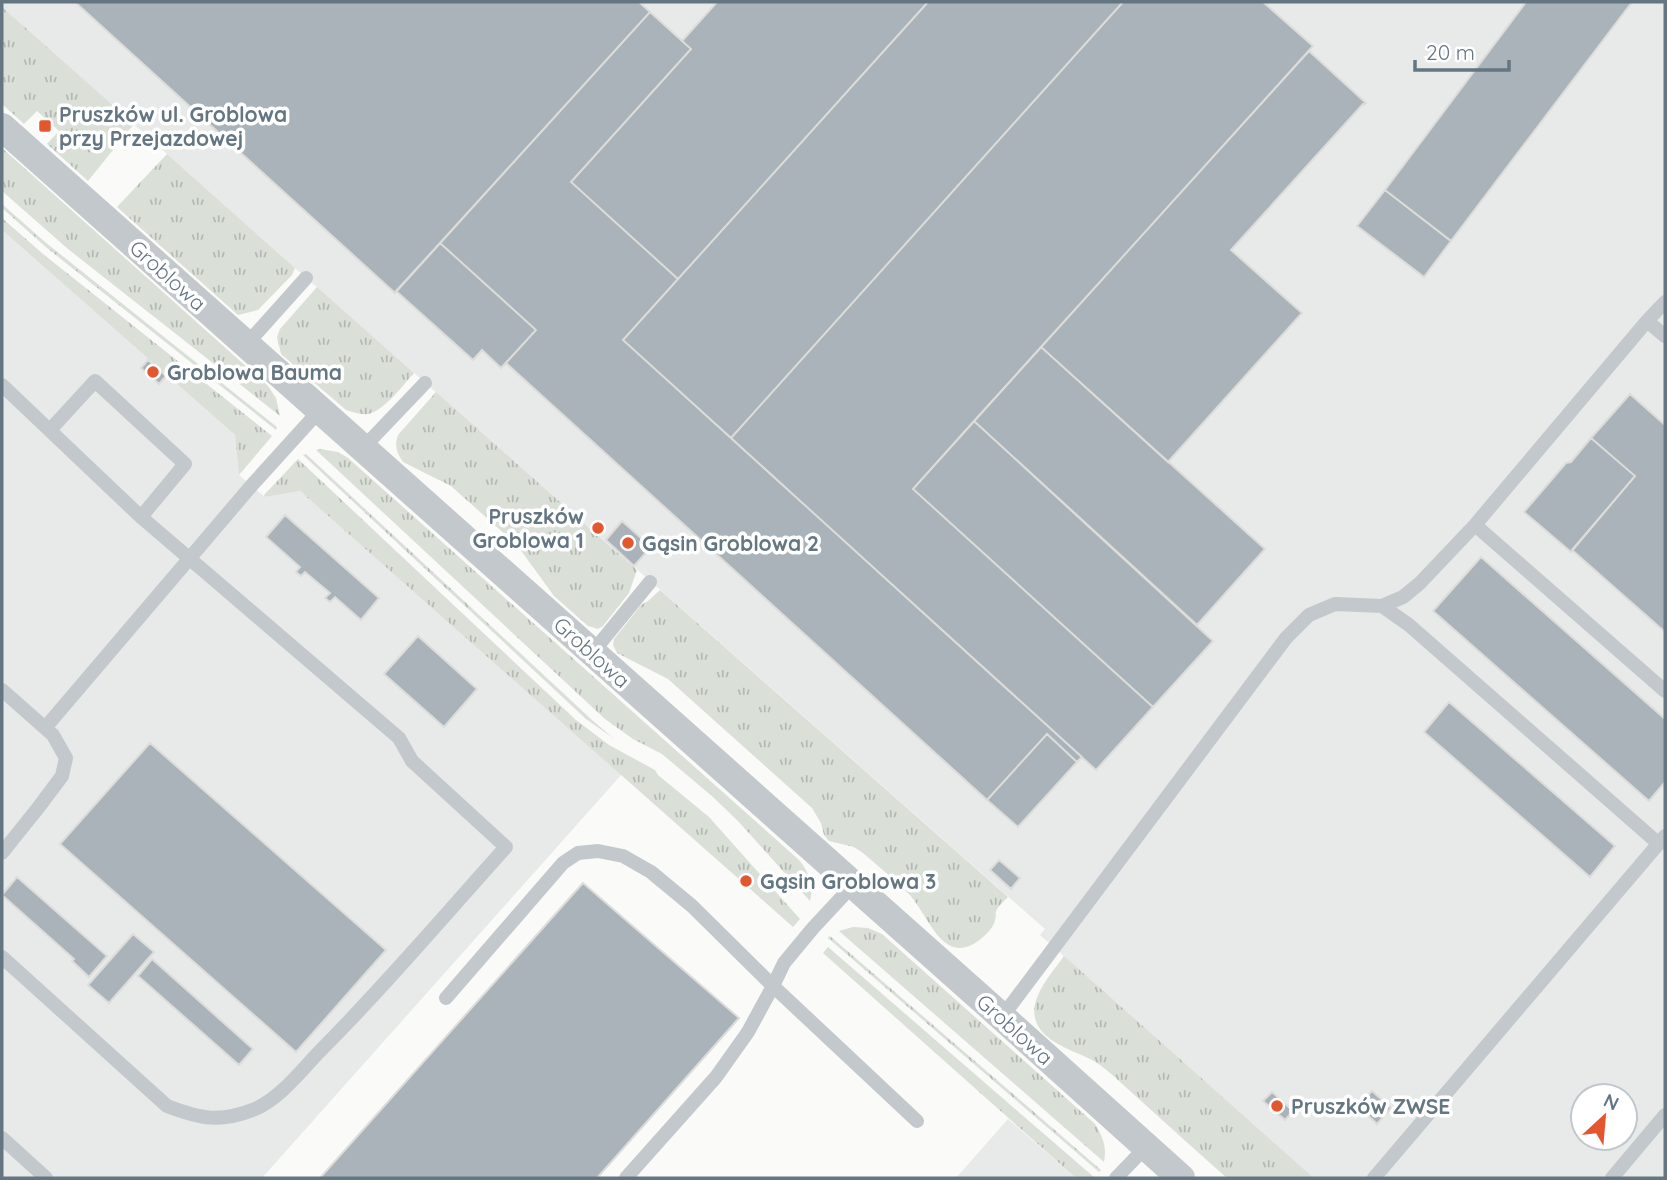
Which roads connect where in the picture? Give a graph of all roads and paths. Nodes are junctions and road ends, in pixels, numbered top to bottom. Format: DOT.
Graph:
graph roads {
  1 [pos="2,127"];
  2 [pos="306,278"];
  3 [pos="1665,302"];
  4 [pos="1647,321"];
  5 [pos="1665,337"];
  6 [pos="246,345"];
  7 [pos="425,383"];
  8 [pos="2,385"];
  9 [pos="320,410"];
  10 [pos="50,430"];
  11 [pos="363,448"];
  12 [pos="141,517"];
  13 [pos="1475,525"];
  14 [pos="189,560"];
  15 [pos="650,582"];
  16 [pos="1382,606"];
  17 [pos="592,653"];
  18 [pos="2,690"];
  19 [pos="1665,691"];
  20 [pos="44,728"];
  21 [pos="1662,840"];
  22 [pos="2,853"];
  23 [pos="853,885"];
  24 [pos="2,957"];
  25 [pos="773,986"];
  26 [pos="446,998"];
  27 [pos="1002,1017"];
  28 [pos="1665,1115"];
  29 [pos="917,1121"];
  30 [pos="2,1138"];
  31 [pos="1146,1147"];
  32 [pos="46,1178"];
  33 [pos="626,1178"];
  34 [pos="1116,1178"];
  35 [pos="1181,1178"];
  36 [pos="1374,1178"];
  37 [pos="1612,1178"];
  1 -- 6 [label="street, Groblowa"];
  2 -- 6 [label="lane"];
  3 -- 4 [label="lane"];
  4 -- 5 [label="lane"];
  4 -- 13 [label="lane"];
  6 -- 9 [label="street, Groblowa"];
  7 -- 11 [label="lane"];
  8 -- 10 [label="lane"];
  9 -- 11 [label="street, Groblowa"];
  9 -- 14 [label="lane"];
  10 -- 12 [label="lane"];
  10 -- 12 [label="lane"];
  11 -- 17 [label="street, Groblowa"];
  12 -- 14 [label="lane"];
  13 -- 16 [label="lane"];
  13 -- 19 [label="lane"];
  14 -- 20 [label="lane"];
  14 -- 24 [label="lane"];
  15 -- 17 [label="lane"];
  16 -- 21 [label="lane"];
  16 -- 27 [label="lane"];
  17 -- 23 [label="street, Groblowa"];
  18 -- 20 [label="lane"];
  20 -- 22 [label="lane"];
  21 -- 36 [label="lane"];
  23 -- 25 [label="lane"];
  23 -- 27 [label="street, Groblowa"];
  25 -- 26 [label="lane"];
  25 -- 29 [label="lane"];
  25 -- 33 [label="lane"];
  27 -- 31 [label="street, Groblowa"];
  28 -- 37 [label="lane"];
  30 -- 32 [label="lane"];
  31 -- 34 [label="lane"];
  31 -- 35 [label="street, Groblowa"];
}
